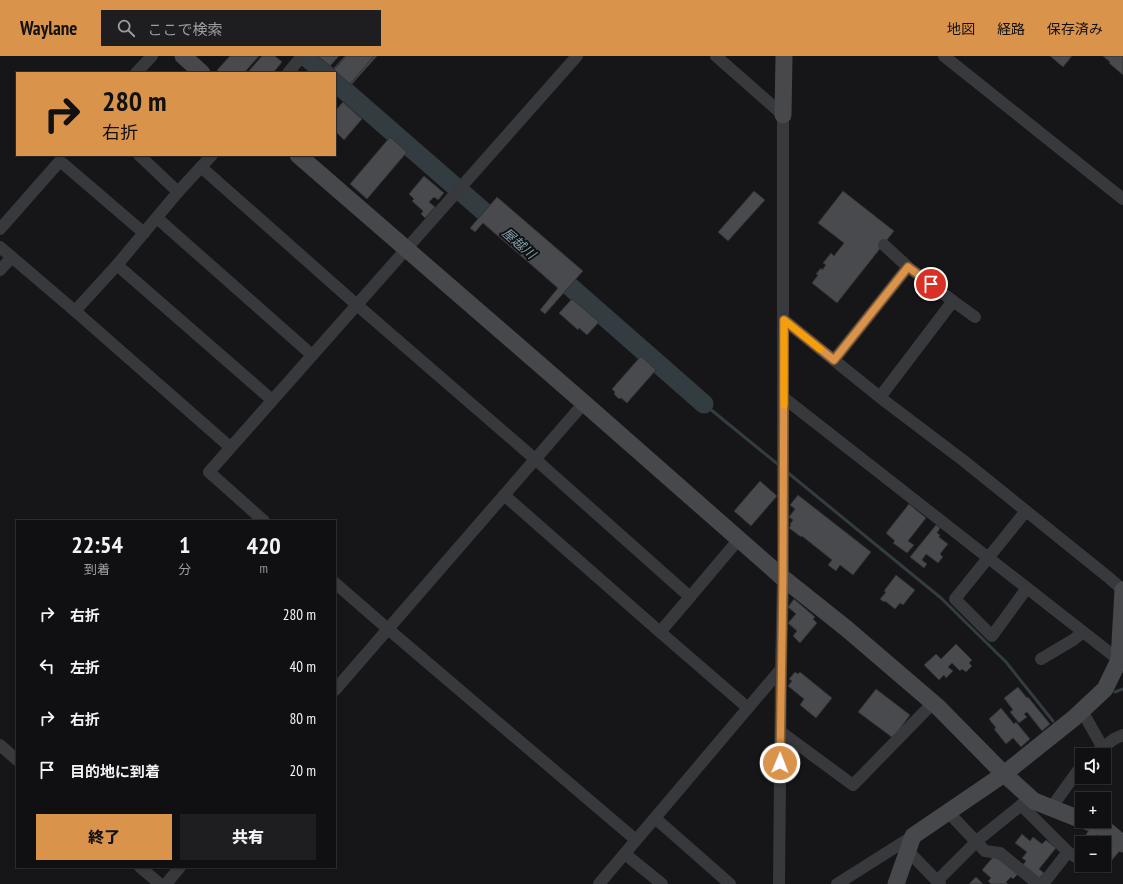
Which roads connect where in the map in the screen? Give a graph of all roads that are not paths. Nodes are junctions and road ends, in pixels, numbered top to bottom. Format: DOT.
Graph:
graph roads {
  1 [pos="152,56"];
  2 [pos="183,56"];
  3 [pos="577,56"];
  4 [pos="716,56"];
  5 [pos="784,56"];
  6 [pos="944,56"];
  7 [pos="300,58"];
  8 [pos="137,72"];
  9 [pos="201,72"];
  10 [pos="289,72"];
  11 [pos="784,115"];
  12 [pos="140,156"];
  13 [pos="211,156"];
  14 [pos="299,156"];
  15 [pos="201,167"];
  16 [pos="178,192"];
  17 [pos="1123,200"];
  18 [pos="157,218"];
  19 [pos="0,229"];
  20 [pos="144,232"];
  21 [pos="884,246"];
  22 [pos="0,247"];
  23 [pos="407,249"];
  24 [pos="12,257"];
  25 [pos="117,265"];
  26 [pos="908,267"];
  27 [pos="0,270"];
  28 [pos="953,301"];
  29 [pos="357,305"];
  30 [pos="75,311"];
  31 [pos="975,317"];
  32 [pos="784,320"];
  33 [pos="312,355"];
  34 [pos="834,360"];
  35 [pos="880,397"];
  36 [pos="784,398"];
  37 [pos="272,400"];
  38 [pos="584,404"];
  39 [pos="230,447"];
  40 [pos="535,459"];
  41 [pos="504,495"];
  42 [pos="1026,511"];
  43 [pos="263,520"];
  44 [pos="739,539"];
  45 [pos="988,558"];
  46 [pos="783,578"];
  47 [pos="336,584"];
  48 [pos="1027,588"];
  49 [pos="1123,590"];
  50 [pos="690,597"];
  51 [pos="388,629"];
  52 [pos="660,632"];
  53 [pos="1083,632"];
  54 [pos="1042,659"];
  55 [pos="1118,660"];
  56 [pos="781,670"];
  57 [pos="336,689"];
  58 [pos="933,703"];
  59 [pos="748,708"];
  60 [pos="1082,711"];
  61 [pos="781,732"];
  62 [pos="1123,735"];
  63 [pos="0,745"];
  64 [pos="1097,748"];
  65 [pos="1102,748"];
  66 [pos="16,759"];
  67 [pos="1004,774"];
  68 [pos="1075,775"];
  69 [pos="1026,801"];
  70 [pos="1051,808"];
  71 [pos="948,812"];
  72 [pos="1075,817"];
  73 [pos="655,818"];
  74 [pos="1104,828"];
  75 [pos="636,840"];
  76 [pos="976,842"];
  77 [pos="910,844"];
  78 [pos="1123,844"];
  79 [pos="1068,852"];
  80 [pos="625,854"];
  81 [pos="1075,856"];
  82 [pos="141,868"];
  83 [pos="179,868"];
  84 [pos="938,882"];
  85 [pos="1034,883"];
  86 [pos="160,884"];
  87 [pos="166,884"];
  88 [pos="598,884"];
  89 [pos="662,884"];
  90 [pos="730,884"];
  91 [pos="780,884"];
  92 [pos="837,884"];
  93 [pos="896,884"];
  1 -- 8 [label="street"];
  2 -- 9 [label="street"];
  3 -- 23 [label="street"];
  4 -- 11 [label="street"];
  5 -- 11 [label="street"];
  6 -- 17 [label="street"];
  7 -- 10 [label="street"];
  11 -- 32 [label="street"];
  12 -- 16 [label="street"];
  13 -- 15 [label="street"];
  14 -- 23 [label="street"];
  15 -- 16 [label="street"];
  15 -- 29 [label="street"];
  16 -- 18 [label="street"];
  18 -- 20 [label="street"];
  18 -- 33 [label="street"];
  19 -- 20 [label="street"];
  20 -- 25 [label="street"];
  21 -- 26 [label="street"];
  22 -- 24 [label="street"];
  23 -- 29 [label="street"];
  23 -- 38 [label="street"];
  24 -- 27 [label="street"];
  24 -- 30 [label="street"];
  25 -- 30 [label="street"];
  25 -- 37 [label="street"];
  26 -- 28 [label="street"];
  26 -- 34 [label="street"];
  28 -- 31 [label="street"];
  28 -- 35 [label="street"];
  29 -- 33 [label="street"];
  29 -- 40 [label="street"];
  30 -- 39 [label="street"];
  32 -- 34 [label="street"];
  32 -- 36 [label="street"];
  33 -- 37 [label="street"];
  34 -- 35 [label="street"];
  35 -- 42 [label="street"];
  36 -- 45 [label="street"];
  36 -- 46 [label="street"];
  37 -- 39 [label="street"];
  38 -- 40 [label="street"];
  38 -- 44 [label="street"];
  39 -- 43 [label="street"];
  40 -- 41 [label="street"];
  40 -- 50 [label="street"];
  41 -- 51 [label="street"];
  41 -- 52 [label="street"];
  42 -- 45 [label="street"];
  42 -- 49 [label="street"];
  44 -- 46 [label="street"];
  44 -- 50 [label="street"];
  45 -- 48 [label="street"];
  45 -- 48 [label="street"];
  46 -- 56 [label="street"];
  46 -- 58 [label="street"];
  47 -- 51 [label="street"];
  48 -- 53 [label="street"];
  49 -- 55 [label="street"];
  50 -- 52 [label="street"];
  51 -- 57 [label="street"];
  51 -- 75 [label="street"];
  52 -- 59 [label="street"];
  53 -- 54 [label="street"];
  53 -- 55 [label="street"];
  55 -- 60 [label="street"];
  56 -- 59 [label="street"];
  56 -- 61 [label="street"];
  58 -- 61 [label="street"];
  58 -- 67 [label="street"];
  59 -- 73 [label="street"];
  60 -- 64 [label="street"];
  60 -- 67 [label="street"];
  61 -- 91 [label="street"];
  62 -- 65 [label="street"];
  63 -- 66 [label="street"];
  67 -- 69 [label="street"];
  67 -- 71 [label="street"];
  68 -- 70 [label="street"];
  69 -- 70 [label="street"];
  69 -- 76 [label="street"];
  69 -- 79 [label="street"];
  70 -- 72 [label="street"];
  71 -- 76 [label="street"];
  71 -- 77 [label="street"];
  73 -- 75 [label="street"];
  73 -- 90 [label="street"];
  74 -- 78 [label="street"];
  75 -- 80 [label="street"];
  76 -- 84 [label="street"];
  76 -- 85 [label="street"];
  77 -- 84 [label="street"];
  77 -- 92 [label="street"];
  77 -- 93 [label="street"];
  79 -- 81 [label="street"];
  79 -- 85 [label="street"];
  80 -- 88 [label="street"];
  80 -- 89 [label="street"];
  82 -- 86 [label="street"];
  83 -- 87 [label="street"];
}
